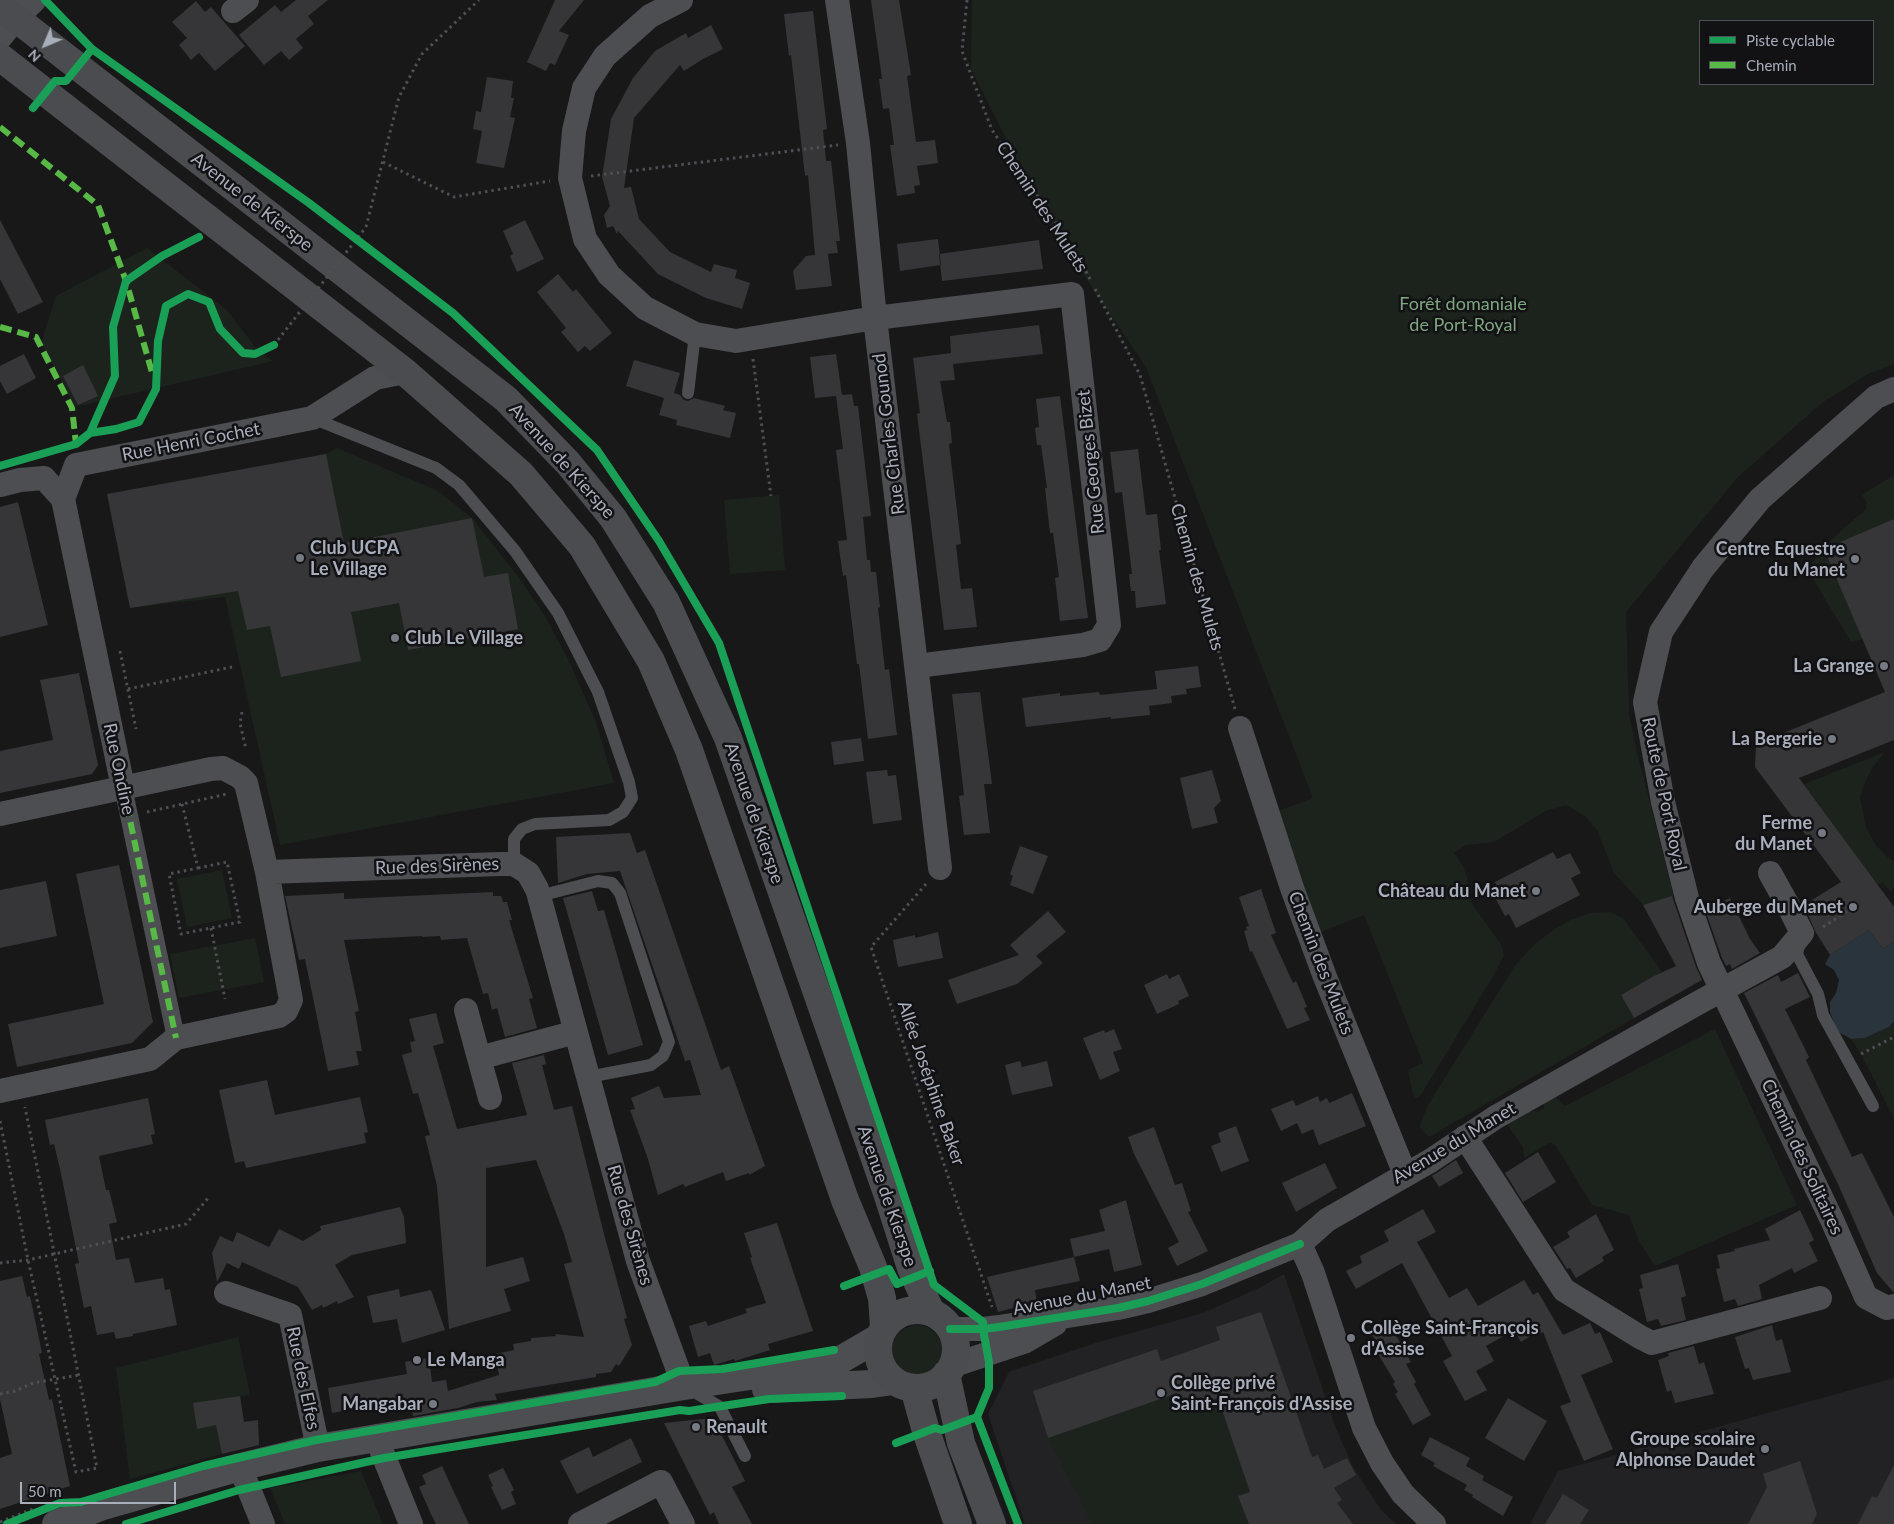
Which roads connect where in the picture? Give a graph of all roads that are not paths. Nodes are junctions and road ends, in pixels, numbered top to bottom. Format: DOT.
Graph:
graph roads {
  1 [pos="681,0"];
  2 [pos="837,0"];
  3 [pos="12,14"];
  4 [pos="0,57"];
  5 [pos="876,318"];
  6 [pos="696,334"];
  7 [pos="405,372"];
  8 [pos="1894,389"];
  9 [pos="688,393"];
  10 [pos="312,418"];
  11 [pos="0,485"];
  12 [pos="63,499"];
  13 [pos="917,666"];
  14 [pos="1240,728"];
  15 [pos="123,787"];
  16 [pos="0,814"];
  17 [pos="514,864"];
  18 [pos="940,868"];
  19 [pos="267,872"];
  20 [pos="1770,872"];
  21 [pos="539,896"];
  22 [pos="1802,934"];
  23 [pos="1721,991"];
  24 [pos="466,1010"];
  25 [pos="576,1032"];
  26 [pos="176,1038"];
  27 [pos="479,1058"];
  28 [pos="588,1076"];
  29 [pos="10,1089"];
  30 [pos="490,1098"];
  31 [pos="1873,1106"];
  32 [pos="1465,1137"];
  33 [pos="1405,1174"];
  34 [pos="1300,1244"];
  35 [pos="226,1294"];
  36 [pos="1820,1298"];
  37 [pos="1894,1306"];
  38 [pos="1070,1316"];
  39 [pos="941,1321"];
  40 [pos="881,1332"];
  41 [pos="949,1370"];
  42 [pos="904,1384"];
  43 [pos="684,1386"];
  44 [pos="376,1438"];
  45 [pos="318,1448"];
  46 [pos="745,1456"];
  47 [pos="240,1468"];
  48 [pos="42,1516"];
  49 [pos="263,1524"];
  50 [pos="411,1524"];
  51 [pos="580,1524"];
  52 [pos="683,1524"];
  53 [pos="958,1524"];
  54 [pos="992,1524"];
  55 [pos="1434,1524"];
  1 -- 6 [label="street"];
  2 -- 5 [label="street, Rue Charles Gounod"];
  3 -- 39 [label="main road, Avenue de Kierspe"];
  4 -- 7 [label="main road, Avenue de Kierspe"];
  5 -- 6 [label="street"];
  5 -- 13 [label="street, Rue Charles Gounod"];
  5 -- 13 [label="street, Rue Georges Bizet"];
  6 -- 9 [label="lane"];
  7 -- 10 [label="street, Rue Henri Cochet"];
  7 -- 40 [label="main road, Avenue de Kierspe"];
  8 -- 23 [label="street, Route de Port Royal"];
  10 -- 12 [label="street, Rue Henri Cochet"];
  10 -- 17 [label="lane"];
  11 -- 12 [label="street"];
  12 -- 15 [label="street, Rue Ondine"];
  13 -- 18 [label="street, Rue Charles Gounod"];
  14 -- 33 [label="street, Chemin des Mulets"];
  15 -- 16 [label="street"];
  15 -- 19 [label="street"];
  15 -- 26 [label="street, Rue Ondine"];
  17 -- 19 [label="street, Rue des Sirènes"];
  17 -- 21 [label="street, Rue des Sirènes"];
  19 -- 26 [label="street"];
  20 -- 22 [label="street"];
  21 -- 25 [label="street, Rue des Sirènes"];
  21 -- 28 [label="lane"];
  22 -- 23 [label="street, Avenue du Manet"];
  22 -- 31 [label="lane"];
  23 -- 32 [label="street, Avenue du Manet"];
  23 -- 37 [label="street, Chemin des Solitaires"];
  24 -- 27 [label="street"];
  25 -- 27 [label="street"];
  25 -- 28 [label="street, Rue des Sirènes"];
  26 -- 29 [label="street"];
  27 -- 30 [label="street"];
  28 -- 43 [label="street, Rue des Sirènes"];
  32 -- 33 [label="street, Avenue du Manet"];
  32 -- 36 [label="street"];
  33 -- 34 [label="street, Avenue du Manet"];
  34 -- 38 [label="street, Avenue du Manet"];
  34 -- 55 [label="street"];
  35 -- 45 [label="street, Rue des Elfes"];
  38 -- 39 [label="street, Avenue du Manet"];
  38 -- 41 [label="street"];
  39 -- 40 [label="main road"];
  39 -- 41 [label="main road"];
  40 -- 42 [label="main road"];
  40 -- 43 [label="street"];
  41 -- 42 [label="main road"];
  41 -- 54 [label="main road"];
  42 -- 43 [label="street"];
  42 -- 53 [label="main road"];
  43 -- 44 [label="street"];
  43 -- 46 [label="lane"];
  44 -- 45 [label="street"];
  44 -- 50 [label="street"];
  45 -- 47 [label="street"];
  47 -- 48 [label="street"];
  47 -- 49 [label="street"];
  51 -- 52 [label="street"];
}
